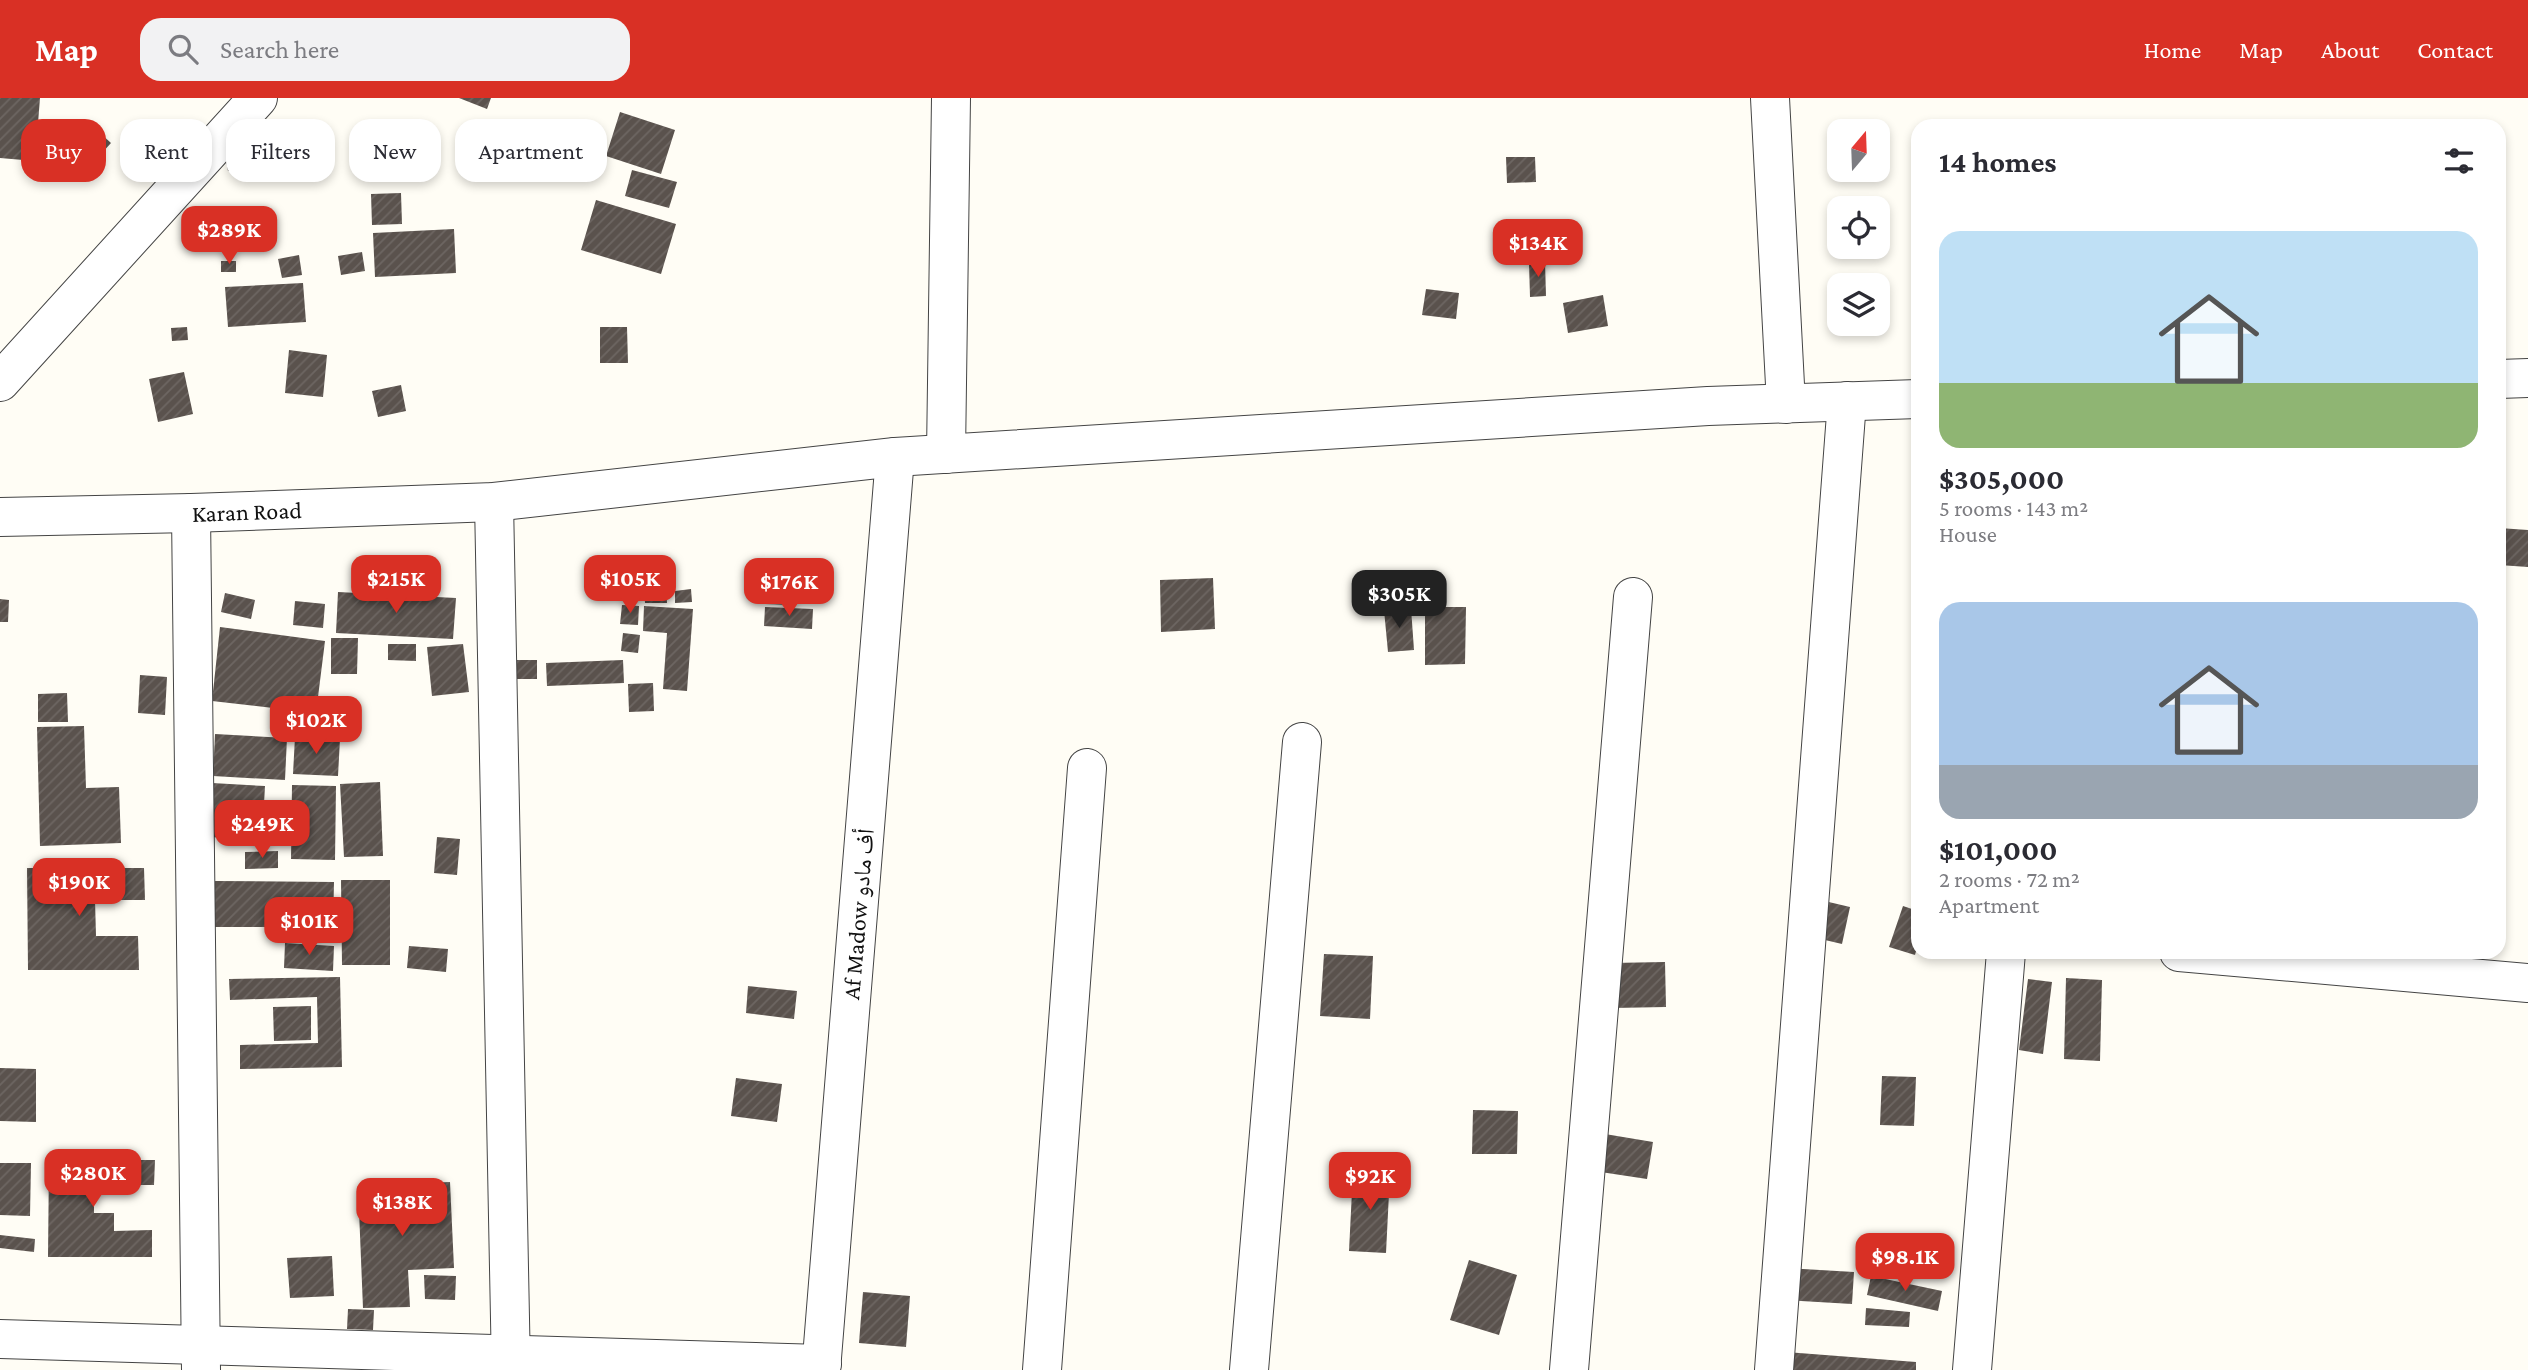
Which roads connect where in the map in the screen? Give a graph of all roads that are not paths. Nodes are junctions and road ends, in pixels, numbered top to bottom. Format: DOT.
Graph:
graph roads {
  1 [pos="258,98"];
  2 [pos="951,98"];
  3 [pos="1770,98"];
  4 [pos="2528,378"];
  5 [pos="2506,379"];
  6 [pos="0,382"];
  7 [pos="1911,399"];
  8 [pos="1847,401"];
  9 [pos="1786,404"];
  10 [pos="946,454"];
  11 [pos="895,457"];
  12 [pos="494,502"];
  13 [pos="191,513"];
  14 [pos="0,517"];
  15 [pos="1633,597"];
  16 [pos="1302,742"];
  17 [pos="1087,768"];
  18 [pos="2005,959"];
  19 [pos="2258,959"];
  20 [pos="2528,983"];
  21 [pos="0,1339"];
  22 [pos="202,1358"];
  23 [pos="511,1362"];
  24 [pos="821,1367"];
  25 [pos="1042,1370"];
  26 [pos="1249,1370"];
  27 [pos="1569,1370"];
  28 [pos="1774,1370"];
  29 [pos="1972,1370"];
  1 -- 6 [label="street"];
  2 -- 10 [label="street"];
  3 -- 9 [label="street"];
  4 -- 5 [label="street"];
  7 -- 8 [label="street, Karan Road"];
  8 -- 9 [label="street, Karan Road"];
  8 -- 28 [label="street"];
  9 -- 10 [label="street, Karan Road"];
  10 -- 11 [label="street, Karan Road"];
  11 -- 12 [label="street, Karan Road"];
  11 -- 24 [label="street, Af Madow أف مادو"];
  12 -- 13 [label="street, Karan Road"];
  12 -- 23 [label="street"];
  13 -- 14 [label="street, Karan Road"];
  13 -- 22 [label="street"];
  15 -- 27 [label="street"];
  16 -- 26 [label="street"];
  17 -- 25 [label="street"];
  18 -- 29 [label="street"];
  19 -- 20 [label="street"];
  21 -- 22 [label="street"];
  22 -- 23 [label="street"];
  23 -- 24 [label="street"];
}
